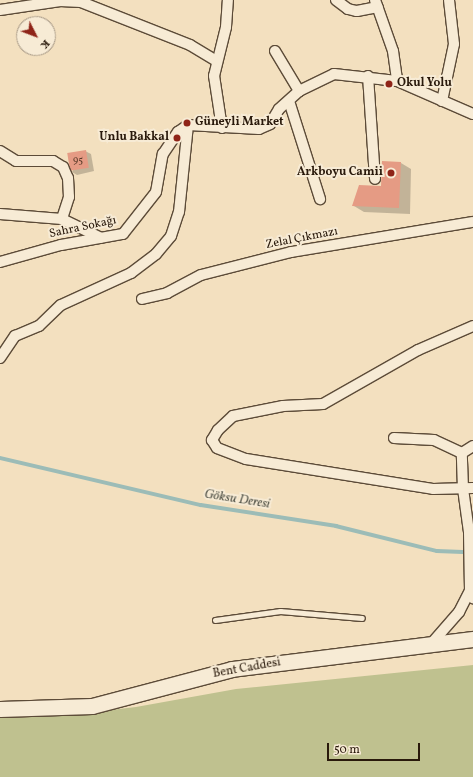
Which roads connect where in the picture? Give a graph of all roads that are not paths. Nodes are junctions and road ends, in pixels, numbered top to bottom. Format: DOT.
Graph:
graph roads {
  1 [pos="228,0"];
  2 [pos="336,0"];
  3 [pos="449,0"];
  4 [pos="81,1"];
  5 [pos="377,3"];
  6 [pos="0,10"];
  7 [pos="275,51"];
  8 [pos="217,61"];
  9 [pos="368,76"];
  10 [pos="397,81"];
  11 [pos="299,91"];
  12 [pos="289,101"];
  13 [pos="442,102"];
  14 [pos="473,114"];
  15 [pos="188,125"];
  16 [pos="222,128"];
  17 [pos="0,151"];
  18 [pos="375,179"];
  19 [pos="320,199"];
  20 [pos="0,214"];
  21 [pos="62,219"];
  22 [pos="473,222"];
  23 [pos="101,238"];
  24 [pos="2,260"];
  25 [pos="142,299"];
  26 [pos="473,326"];
  27 [pos="0,358"];
  28 [pos="394,438"];
  29 [pos="473,446"];
  30 [pos="462,453"];
  31 [pos="468,489"];
  32 [pos="471,594"];
  33 [pos="362,618"];
  34 [pos="215,620"];
  35 [pos="473,639"];
  36 [pos="431,644"];
  37 [pos="0,709"];
  1 -- 8 [label="street"];
  2 -- 5 [label="street"];
  3 -- 13 [label="street"];
  4 -- 6 [label="street"];
  4 -- 8 [label="street"];
  5 -- 10 [label="street"];
  7 -- 11 [label="street"];
  8 -- 16 [label="street"];
  9 -- 10 [label="street"];
  9 -- 11 [label="street"];
  9 -- 18 [label="street"];
  10 -- 13 [label="street"];
  11 -- 12 [label="street"];
  12 -- 16 [label="street"];
  12 -- 19 [label="street"];
  13 -- 14 [label="street"];
  15 -- 16 [label="street"];
  15 -- 23 [label="street, Sahra Sokağı"];
  15 -- 27 [label="street"];
  17 -- 21 [label="street"];
  20 -- 21 [label="street"];
  21 -- 23 [label="street"];
  22 -- 25 [label="street, Zelal Çıkmazı"];
  23 -- 24 [label="street, Sahra Sokağı"];
  26 -- 31 [label="street"];
  28 -- 30 [label="street"];
  29 -- 30 [label="street"];
  30 -- 31 [label="street"];
  31 -- 32 [label="street"];
  32 -- 36 [label="street"];
  33 -- 34 [label="lane"];
  35 -- 36 [label="street, Bent Caddesi"];
  36 -- 37 [label="street, Bent Caddesi"];
}
